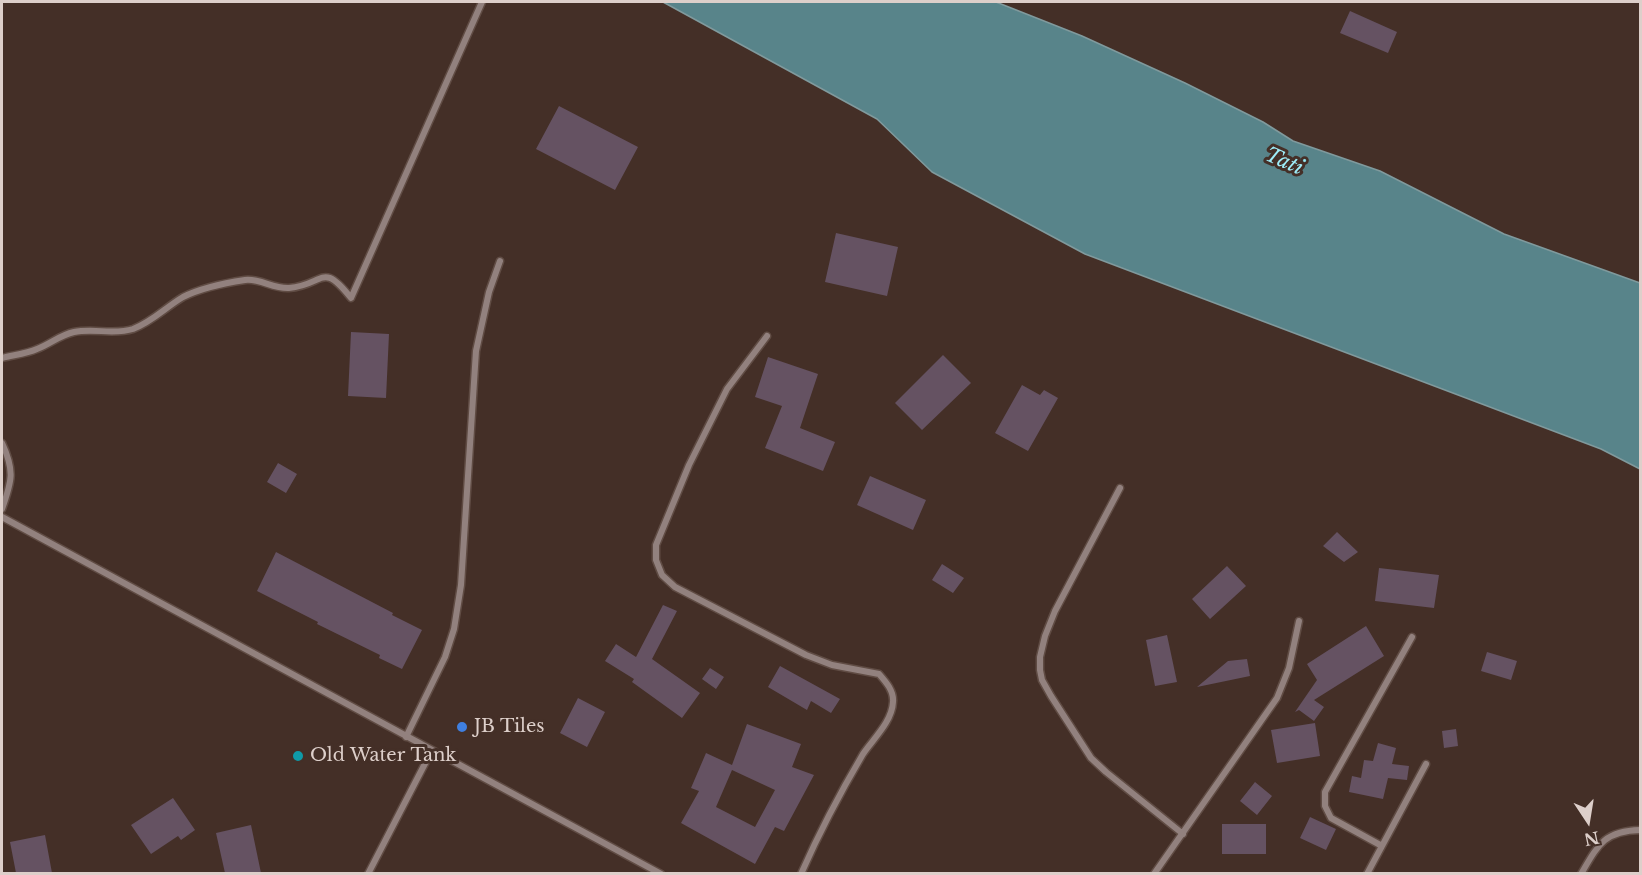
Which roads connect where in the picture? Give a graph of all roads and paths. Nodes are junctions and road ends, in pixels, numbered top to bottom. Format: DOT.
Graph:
graph roads {
  1 [pos="482,2"];
  2 [pos="500,261"];
  3 [pos="767,336"];
  4 [pos="2,358"];
  5 [pos="2,443"];
  6 [pos="1120,488"];
  7 [pos="2,509"];
  8 [pos="2,517"];
  9 [pos="1299,621"];
  10 [pos="1412,637"];
  11 [pos="406,736"];
  12 [pos="432,750"];
  13 [pos="1426,764"];
  14 [pos="1641,830"];
  15 [pos="1183,834"];
  16 [pos="1382,846"];
  17 [pos="368,873"];
  18 [pos="661,873"];
  19 [pos="801,873"];
  20 [pos="1154,873"];
  21 [pos="1367,873"];
  22 [pos="1581,873"];
  1 -- 4 [label="street"];
  2 -- 11 [label="street"];
  3 -- 19 [label="street"];
  5 -- 7 [label="street"];
  6 -- 15 [label="street"];
  8 -- 11 [label="street"];
  9 -- 15 [label="street"];
  10 -- 16 [label="street"];
  11 -- 12 [label="street"];
  12 -- 17 [label="street"];
  12 -- 18 [label="street"];
  13 -- 16 [label="street"];
  14 -- 22 [label="street"];
  15 -- 20 [label="street"];
  16 -- 21 [label="street"];
}
